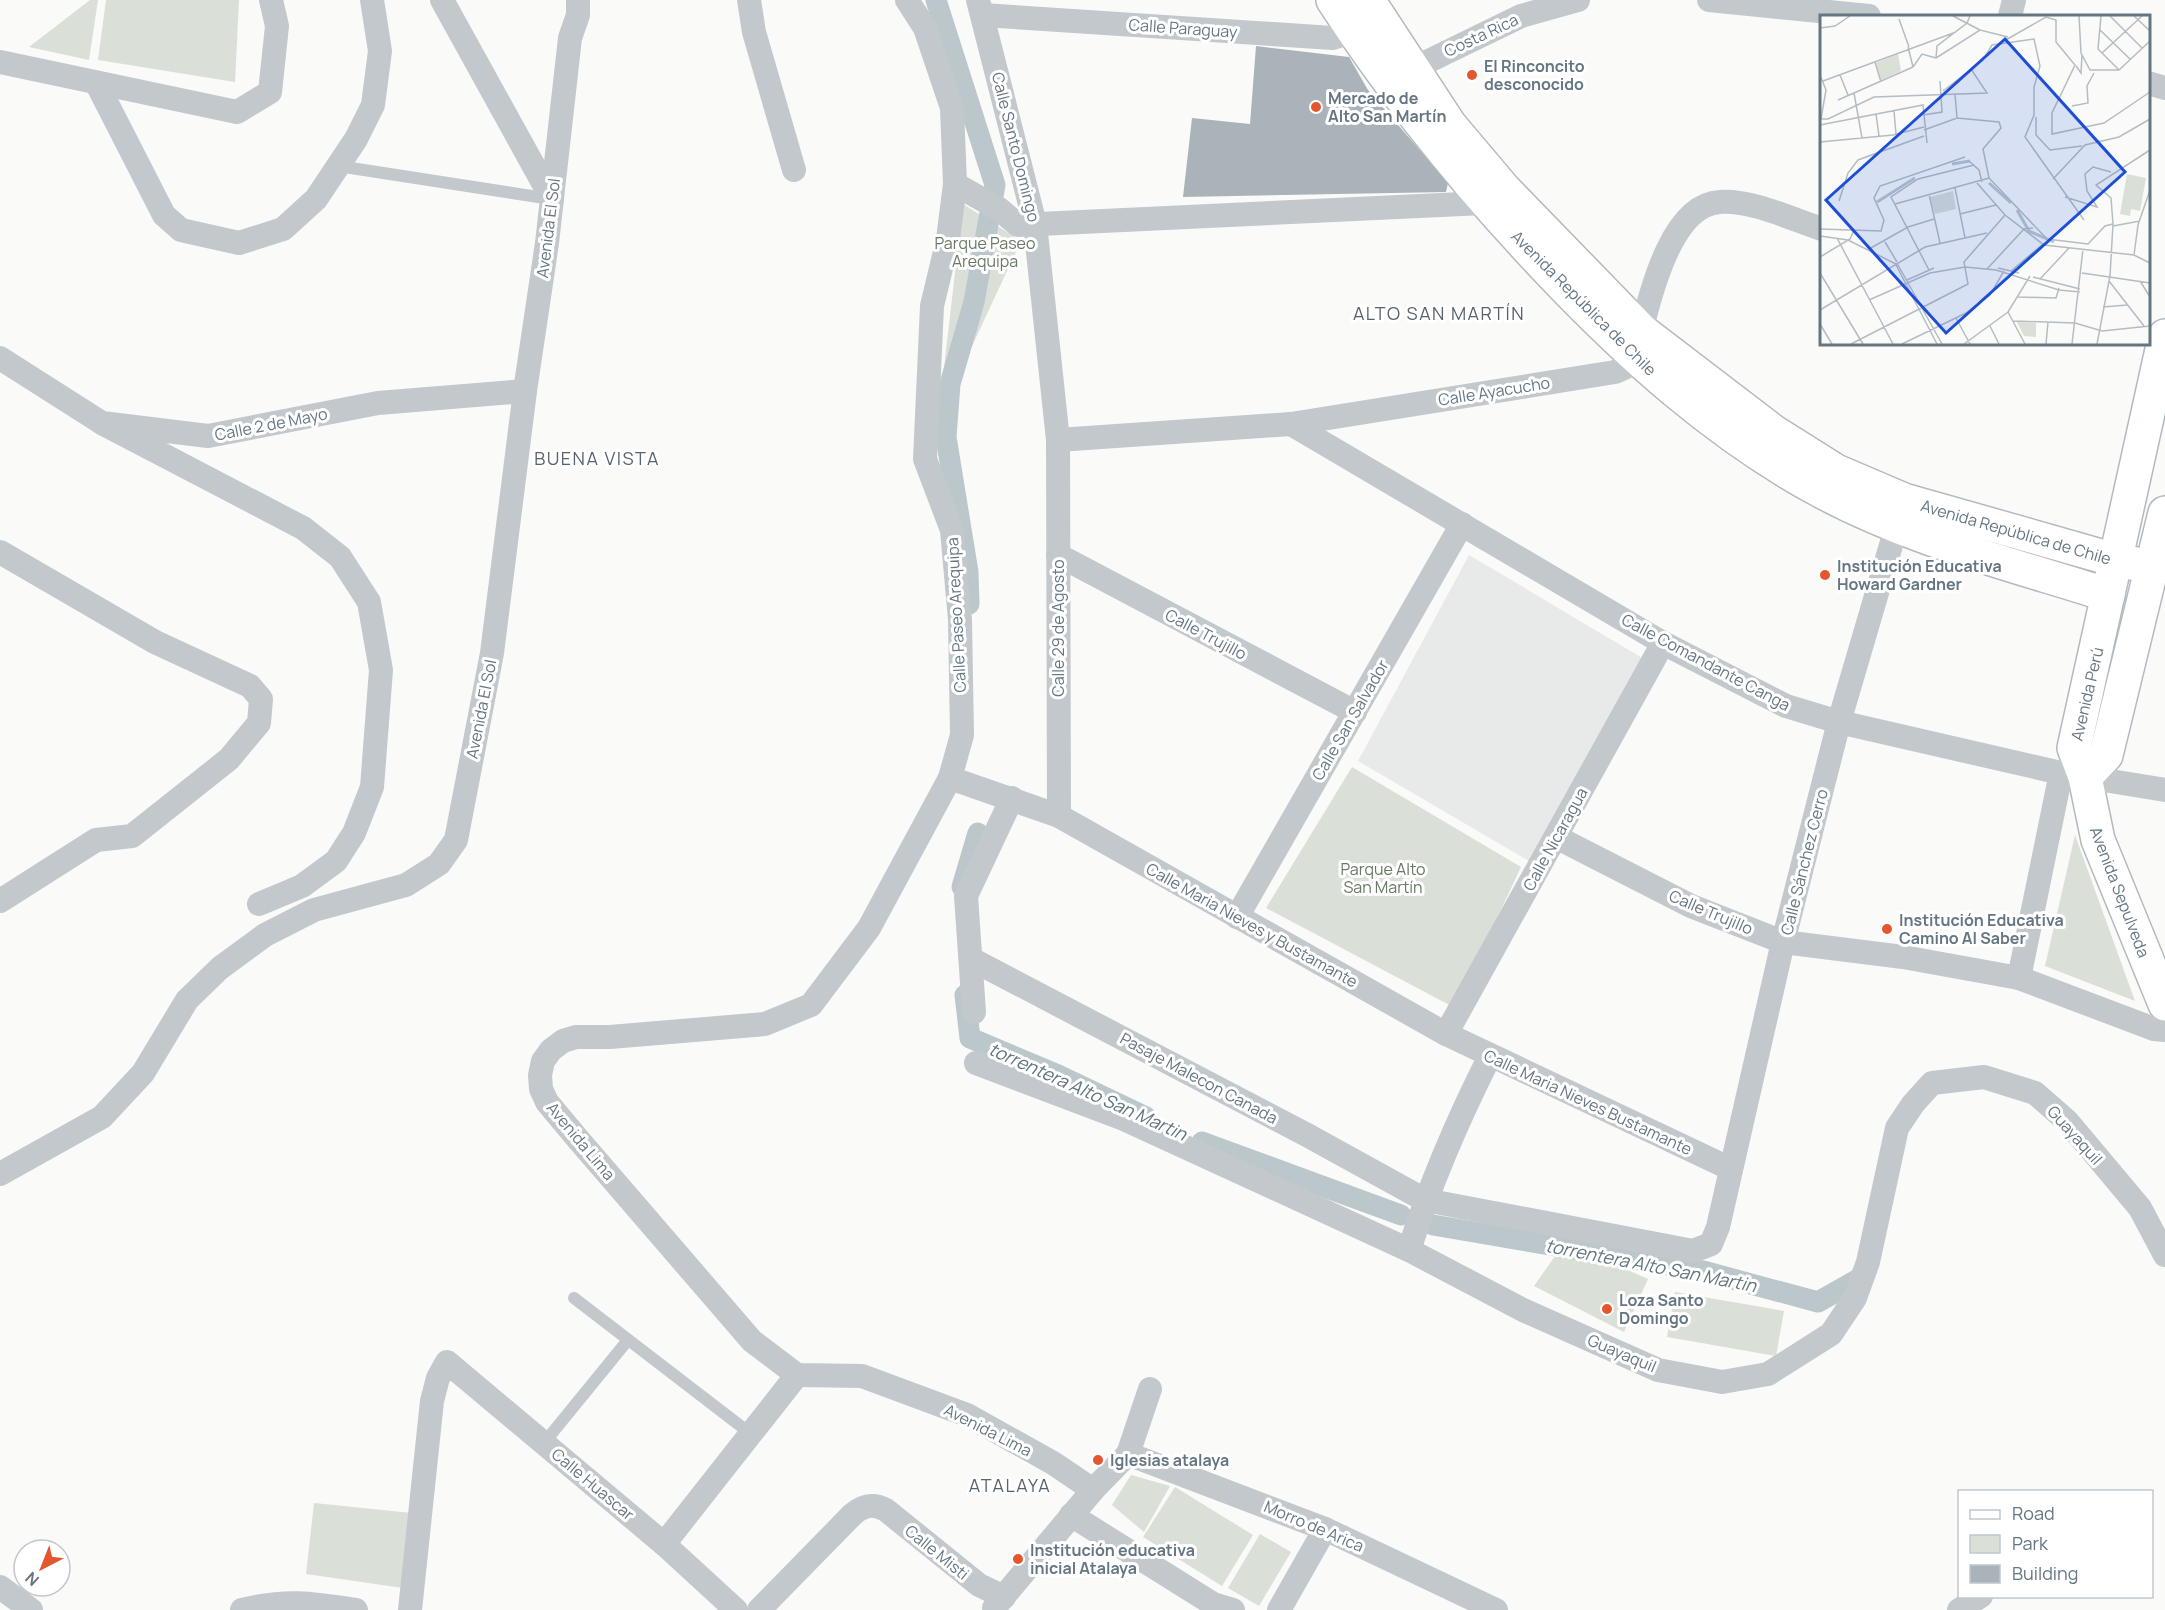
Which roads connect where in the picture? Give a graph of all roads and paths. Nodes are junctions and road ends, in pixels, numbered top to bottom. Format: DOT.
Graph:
graph roads {
  1 [pos="271,0"];
  2 [pos="372,0"];
  3 [pos="442,0"];
  4 [pos="578,0"];
  5 [pos="749,0"];
  6 [pos="907,0"];
  7 [pos="1333,0"];
  8 [pos="1578,0"];
  9 [pos="1709,0"];
  10 [pos="2014,0"];
  11 [pos="981,7"];
  12 [pos="1366,15"];
  13 [pos="1859,15"];
  14 [pos="2010,15"];
  15 [pos="0,62"];
  16 [pos="1400,74"];
  17 [pos="98,84"];
  18 [pos="2150,84"];
  19 [pos="2165,88"];
  20 [pos="338,166"];
  21 [pos="794,170"];
  22 [pos="955,184"];
  23 [pos="1494,196"];
  24 [pos="552,199"];
  25 [pos="1035,224"];
  26 [pos="1820,229"];
  27 [pos="2150,331"];
  28 [pos="2165,336"];
  29 [pos="1638,344"];
  30 [pos="0,358"];
  31 [pos="525,391"];
  32 [pos="102,423"];
  33 [pos="1291,424"];
  34 [pos="1058,440"];
  35 [pos="2165,513"];
  36 [pos="1901,514"];
  37 [pos="1462,524"];
  38 [pos="0,552"];
  39 [pos="1058,555"];
  40 [pos="2115,560"];
  41 [pos="2159,568"];
  42 [pos="2108,595"];
  43 [pos="1663,644"];
  44 [pos="2094,664"];
  45 [pos="2128,671"];
  46 [pos="1355,712"];
  47 [pos="1839,722"];
  48 [pos="2073,775"];
  49 [pos="950,778"];
  50 [pos="2165,790"];
  51 [pos="1012,798"];
  52 [pos="1059,816"];
  53 [pos="1556,837"];
  54 [pos="0,901"];
  55 [pos="260,904"];
  56 [pos="1238,917"];
  57 [pos="1784,942"];
  58 [pos="970,959"];
  59 [pos="2019,978"];
  60 [pos="2165,1004"];
  61 [pos="974,1012"];
  62 [pos="2165,1030"];
  63 [pos="1446,1034"];
  64 [pos="1490,1056"];
  65 [pos="976,1063"];
  66 [pos="1731,1169"];
  67 [pos="0,1174"];
  68 [pos="1425,1200"];
  69 [pos="1718,1227"];
  70 [pos="2163,1247"];
  71 [pos="1409,1250"];
  72 [pos="574,1298"];
  73 [pos="628,1340"];
  74 [pos="797,1375"];
  75 [pos="1150,1389"];
  76 [pos="751,1434"];
  77 [pos="544,1443"];
  78 [pos="1128,1454"];
  79 [pos="1093,1490"];
  80 [pos="1071,1515"];
  81 [pos="1326,1528"];
  82 [pos="664,1544"];
  83 [pos="0,1587"];
  84 [pos="1978,1598"];
  85 [pos="998,1604"];
  86 [pos="18,1606"];
  87 [pos="242,1610"];
  88 [pos="356,1610"];
  89 [pos="410,1610"];
  90 [pos="735,1610"];
  91 [pos="759,1610"];
  92 [pos="1233,1610"];
  93 [pos="1279,1610"];
  94 [pos="1496,1610"];
  95 [pos="1959,1610"];
  1 -- 17 [label="street"];
  2 -- 20 [label="street"];
  3 -- 24 [label="street"];
  4 -- 24 [label="street, Avenida El Sol"];
  5 -- 21 [label="street"];
  6 -- 22 [label="street, Calle Paseo Arequipa"];
  7 -- 12 [label="street, Avenida República de Chile"];
  8 -- 16 [label="street, Costa Rica"];
  9 -- 13 [label="street"];
  10 -- 14 [label="street"];
  11 -- 12 [label="street, Calle Paraguay"];
  11 -- 25 [label="street, Calle Santo Domingo"];
  12 -- 16 [label="street, Avenida República de Chile"];
  15 -- 17 [label="street"];
  16 -- 23 [label="street, Avenida República de Chile"];
  17 -- 20 [label="street"];
  18 -- 19 [label="street"];
  20 -- 24 [label="lane"];
  22 -- 25 [label="street"];
  22 -- 49 [label="street, Calle Paseo Arequipa"];
  23 -- 25 [label="street"];
  23 -- 29 [label="street, Avenida República de Chile"];
  24 -- 31 [label="street, Avenida El Sol"];
  25 -- 34 [label="street, Calle Santo Domingo"];
  26 -- 29 [label="street"];
  27 -- 28 [label="street"];
  28 -- 40 [label="street, Avenida Perú"];
  29 -- 33 [label="street, Calle Ayacucho"];
  29 -- 36 [label="street, Avenida República de Chile"];
  30 -- 32 [label="street, Calle 2 de Mayo"];
  31 -- 32 [label="street, Calle 2 de Mayo"];
  31 -- 67 [label="street, Avenida El Sol"];
  32 -- 55 [label="street"];
  33 -- 34 [label="street, Calle Ayacucho"];
  33 -- 37 [label="street, Calle Comandante Canga"];
  34 -- 39 [label="street, Calle 29 de Agosto"];
  35 -- 41 [label="street, Avenida Perú"];
  36 -- 40 [label="street, Avenida República de Chile"];
  36 -- 42 [label="street, Avenida República de Chile"];
  36 -- 47 [label="street, Calle Sánchez Cerro"];
  37 -- 43 [label="street, Calle Comandante Canga"];
  37 -- 46 [label="street, Calle San Salvador"];
  38 -- 54 [label="street"];
  39 -- 46 [label="street, Calle Trujillo"];
  39 -- 52 [label="street, Calle 29 de Agosto"];
  40 -- 41 [label="street, Avenida República de Chile"];
  40 -- 42 [label="street, Avenida Perú"];
  41 -- 45 [label="street, Avenida Perú"];
  42 -- 44 [label="street, Avenida Perú"];
  43 -- 47 [label="street, Calle Comandante Canga"];
  43 -- 53 [label="street, Calle Nicaragua"];
  44 -- 45 [label="street"];
  44 -- 48 [label="street, Avenida Perú"];
  45 -- 48 [label="street, Avenida Perú"];
  46 -- 56 [label="street, Calle San Salvador"];
  47 -- 48 [label="street, Calle Comandante Canga"];
  47 -- 57 [label="street, Calle Sánchez Cerro"];
  48 -- 50 [label="street, Calle Comandante Canga"];
  48 -- 59 [label="street"];
  48 -- 60 [label="street, Avenida Sepulveda"];
  49 -- 51 [label="street"];
  49 -- 74 [label="street, Avenida Lima"];
  51 -- 52 [label="street"];
  51 -- 58 [label="street"];
  52 -- 56 [label="street, Calle Maria Nieves y Bustamante"];
  53 -- 57 [label="street, Calle Trujillo"];
  53 -- 63 [label="street, Calle Nicaragua"];
  56 -- 63 [label="street, Calle Maria Nieves y Bustamante"];
  57 -- 59 [label="street, Calle Trujillo"];
  57 -- 66 [label="street, Calle Sánchez Cerro"];
  58 -- 61 [label="street"];
  58 -- 68 [label="street, Pasaje Malecon Canada"];
  59 -- 62 [label="street"];
  63 -- 64 [label="street, Calle Maria Nieves Bustamante"];
  64 -- 66 [label="street, Calle Maria Nieves Bustamante"];
  64 -- 68 [label="street"];
  65 -- 71 [label="street, Guayaquil"];
  66 -- 69 [label="street, Calle Sánchez Cerro"];
  68 -- 69 [label="street, Pasaje Malecon Canada"];
  68 -- 71 [label="street"];
  70 -- 71 [label="street, Guayaquil"];
  72 -- 73 [label="lane"];
  73 -- 76 [label="lane"];
  73 -- 77 [label="lane"];
  74 -- 76 [label="street"];
  74 -- 79 [label="street, Avenida Lima"];
  75 -- 78 [label="street"];
  76 -- 82 [label="street"];
  77 -- 82 [label="street, Calle Huascar"];
  77 -- 89 [label="street, Calle Huascar"];
  78 -- 79 [label="street"];
  78 -- 81 [label="street, Morro de Arica"];
  79 -- 80 [label="street"];
  80 -- 85 [label="street"];
  80 -- 92 [label="street"];
  81 -- 93 [label="street"];
  81 -- 94 [label="street, Morro de Arica"];
  82 -- 90 [label="street, Calle Huascar"];
  83 -- 86 [label="street"];
  84 -- 95 [label="street"];
  85 -- 91 [label="street, Calle Misti"];
  87 -- 88 [label="street"];
}
